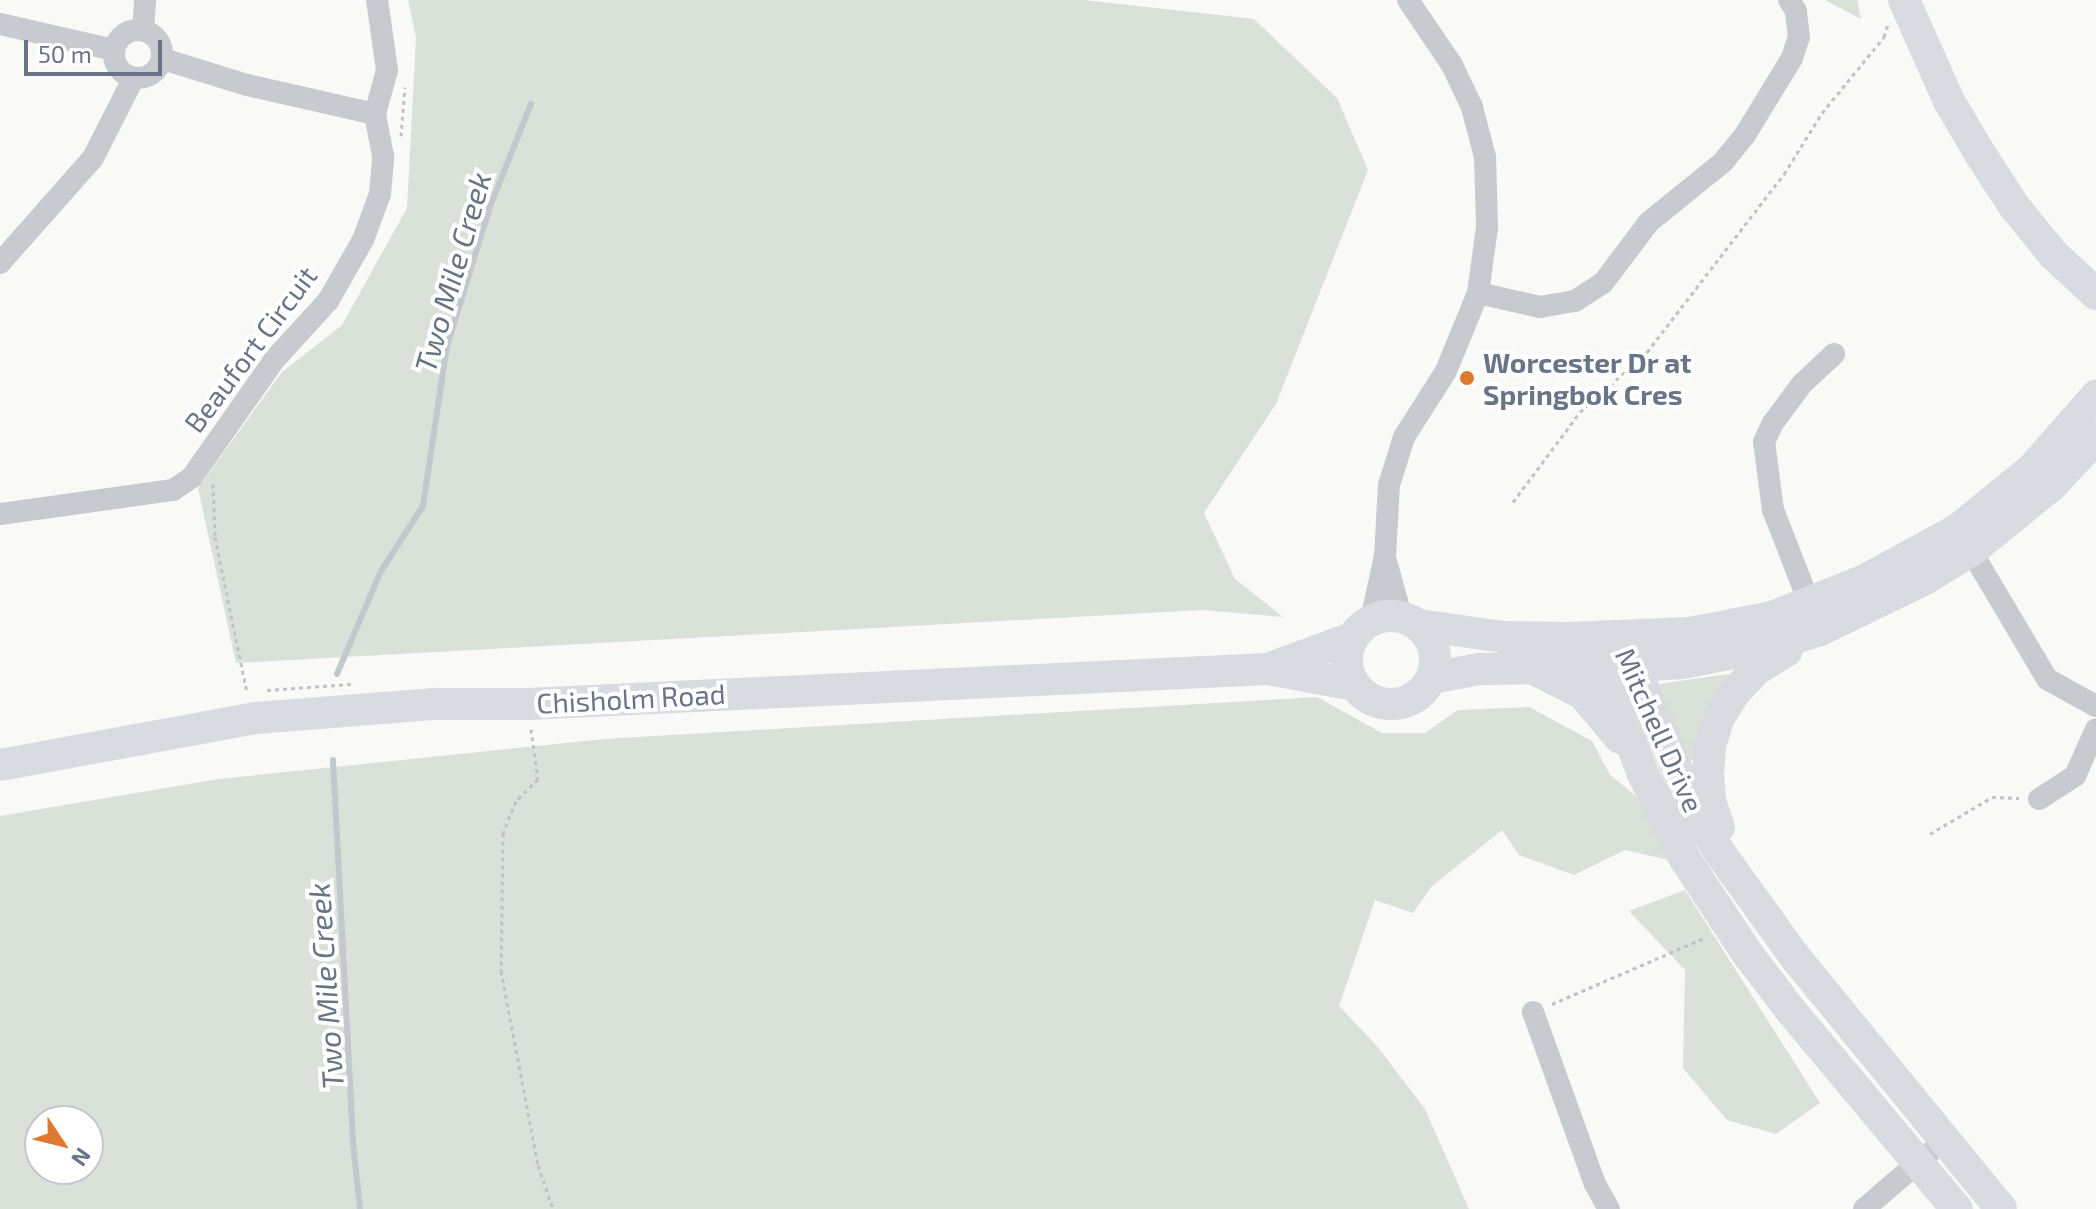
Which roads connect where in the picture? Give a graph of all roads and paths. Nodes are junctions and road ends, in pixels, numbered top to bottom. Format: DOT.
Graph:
graph roads {
  1 [pos="145,0"];
  2 [pos="377,0"];
  3 [pos="1408,0"];
  4 [pos="1789,0"];
  5 [pos="1896,12"];
  6 [pos="0,24"];
  7 [pos="143,30"];
  8 [pos="114,50"];
  9 [pos="163,59"];
  10 [pos="133,79"];
  11 [pos="375,114"];
  12 [pos="0,263"];
  13 [pos="1478,293"];
  14 [pos="2096,294"];
  15 [pos="1834,354"];
  16 [pos="2096,396"];
  17 [pos="2096,438"];
  18 [pos="1513,502"];
  19 [pos="0,514"];
  20 [pos="1965,540"];
  21 [pos="1815,617"];
  22 [pos="1386,625"];
  23 [pos="1621,636"];
  24 [pos="1621,668"];
  25 [pos="1267,669"];
  26 [pos="1528,669"];
  27 [pos="1432,678"];
  28 [pos="1354,685"];
  29 [pos="2096,706"];
  30 [pos="529,716"];
  31 [pos="2096,729"];
  32 [pos="0,765"];
  33 [pos="1643,774"];
  34 [pos="2039,799"];
  35 [pos="1930,834"];
  36 [pos="1752,900"];
  37 [pos="1709,935"];
  38 [pos="1533,1012"];
  39 [pos="1946,1140"];
  40 [pos="1919,1162"];
  41 [pos="553,1209"];
  42 [pos="1609,1209"];
  43 [pos="1864,1209"];
  44 [pos="1957,1209"];
  45 [pos="2001,1209"];
  1 -- 7 [label="street"];
  2 -- 11 [label="street, Beaufort Circuit"];
  3 -- 13 [label="street"];
  4 -- 13 [label="street"];
  5 -- 14 [label="main road"];
  5 -- 18 [label="path"];
  6 -- 8 [label="street"];
  7 -- 8 [label="street"];
  7 -- 9 [label="street"];
  8 -- 10 [label="street"];
  9 -- 10 [label="street"];
  9 -- 11 [label="street"];
  10 -- 12 [label="street"];
  11 -- 19 [label="street, Beaufort Circuit"];
  13 -- 22 [label="street"];
  15 -- 21 [label="street"];
  16 -- 20 [label="main road, Chisholm Road"];
  17 -- 20 [label="main road, Chisholm Road"];
  20 -- 21 [label="main road, Chisholm Road"];
  20 -- 29 [label="street"];
  21 -- 23 [label="main road, Chisholm Road"];
  21 -- 24 [label="main road, Chisholm Road"];
  21 -- 36 [label="main road"];
  22 -- 23 [label="main road, Chisholm Road"];
  22 -- 25 [label="main road, Chisholm Road"];
  22 -- 27 [label="main road"];
  22 -- 28 [label="main road"];
  23 -- 24 [label="main road, Mitchell Drive"];
  24 -- 26 [label="main road, Chisholm Road"];
  24 -- 33 [label="main road, Mitchell Drive"];
  24 -- 36 [label="main road, Mitchell Drive"];
  25 -- 28 [label="main road, Chisholm Road"];
  25 -- 32 [label="main road, Chisholm Road"];
  26 -- 27 [label="main road, Chisholm Road"];
  26 -- 33 [label="main road"];
  27 -- 28 [label="main road"];
  30 -- 41 [label="path"];
  31 -- 34 [label="street"];
  33 -- 40 [label="main road, Mitchell Drive"];
  34 -- 35 [label="path"];
  36 -- 39 [label="main road, Mitchell Drive"];
  37 -- 38 [label="path"];
  38 -- 42 [label="street"];
  39 -- 40 [label="street"];
  39 -- 45 [label="main road, Mitchell Drive"];
  40 -- 43 [label="street"];
  40 -- 44 [label="main road, Mitchell Drive"];
}
